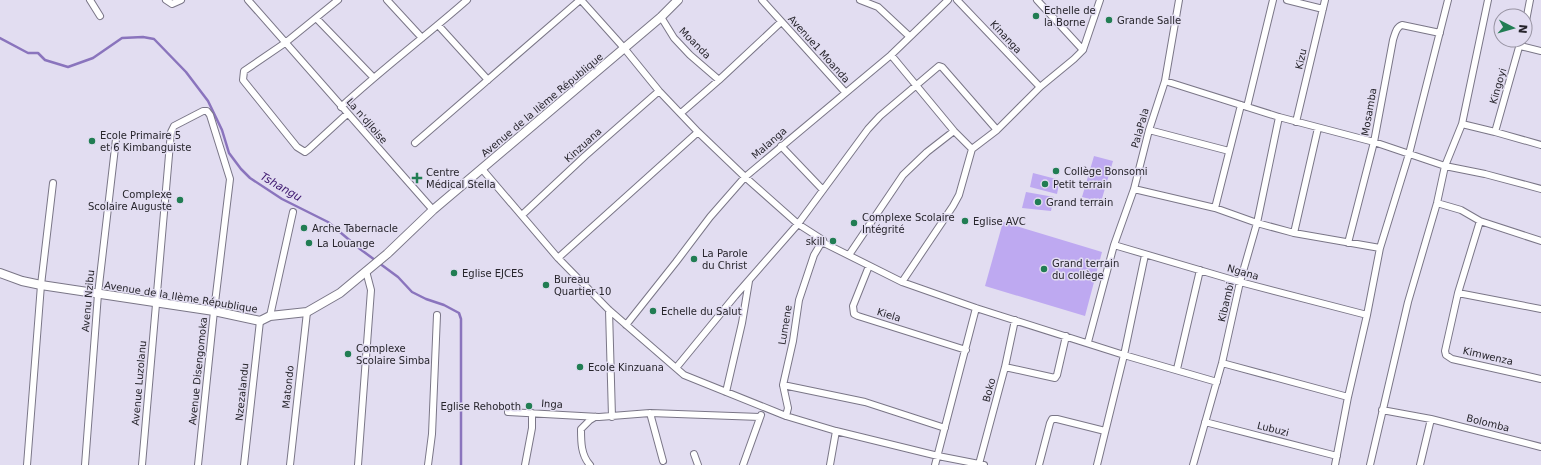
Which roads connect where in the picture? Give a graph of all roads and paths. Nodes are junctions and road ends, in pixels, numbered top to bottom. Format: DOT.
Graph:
graph roads {
  1 [pos="90,0"];
  2 [pos="166,0"];
  3 [pos="181,0"];
  4 [pos="248,0"];
  5 [pos="338,0"];
  6 [pos="387,0"];
  7 [pos="467,0"];
  8 [pos="580,0"];
  9 [pos="678,0"];
  10 [pos="762,0"];
  11 [pos="860,0"];
  12 [pos="948,0"];
  13 [pos="958,0"];
  14 [pos="1037,0"];
  15 [pos="1100,0"];
  16 [pos="1179,0"];
  17 [pos="1273,0"];
  18 [pos="1287,0"];
  19 [pos="1325,0"];
  20 [pos="1448,0"];
  21 [pos="1488,0"];
  22 [pos="1323,9"];
  23 [pos="100,16"];
  24 [pos="661,17"];
  25 [pos="316,18"];
  26 [pos="781,22"];
  27 [pos="438,25"];
  28 [pos="1440,33"];
  29 [pos="909,36"];
  30 [pos="422,38"];
  31 [pos="285,43"];
  32 [pos="624,48"];
  33 [pos="1519,48"];
  34 [pos="1083,50"];
  35 [pos="891,55"];
  36 [pos="373,77"];
  37 [pos="488,80"];
  38 [pos="719,80"];
  39 [pos="1165,81"];
  40 [pos="917,86"];
  41 [pos="1040,88"];
  42 [pos="659,91"];
  43 [pos="845,92"];
  44 [pos="1244,106"];
  45 [pos="341,107"];
  46 [pos="681,113"];
  47 [pos="347,114"];
  48 [pos="210,115"];
  49 [pos="1279,117"];
  50 [pos="1296,122"];
  51 [pos="1462,124"];
  52 [pos="1318,128"];
  53 [pos="997,130"];
  54 [pos="1149,130"];
  55 [pos="954,131"];
  56 [pos="698,132"];
  57 [pos="1496,132"];
  58 [pos="116,139"];
  59 [pos="1374,142"];
  60 [pos="415,143"];
  61 [pos="1541,145"];
  62 [pos="781,146"];
  63 [pos="972,149"];
  64 [pos="1229,151"];
  65 [pos="1409,154"];
  66 [pos="1445,166"];
  67 [pos="482,169"];
  68 [pos="745,177"];
  69 [pos="53,183"];
  70 [pos="1134,189"];
  71 [pos="1541,189"];
  72 [pos="823,190"];
  73 [pos="1437,203"];
  74 [pos="1215,208"];
  75 [pos="433,210"];
  76 [pos="293,212"];
  77 [pos="522,215"];
  78 [pos="1480,221"];
  79 [pos="1257,223"];
  80 [pos="798,224"];
  81 [pos="1294,233"];
  82 [pos="822,240"];
  83 [pos="1541,241"];
  84 [pos="1348,243"];
  85 [pos="1114,245"];
  86 [pos="1380,248"];
  87 [pos="849,255"];
  88 [pos="1145,255"];
  89 [pos="558,258"];
  90 [pos="869,266"];
  91 [pos="1200,270"];
  92 [pos="366,271"];
  93 [pos="0,273"];
  94 [pos="750,280"];
  95 [pos="902,282"];
  96 [pos="1240,282"];
  97 [pos="41,285"];
  98 [pos="1458,293"];
  99 [pos="98,294"];
  100 [pos="156,303"];
  101 [pos="976,308"];
  102 [pos="1541,309"];
  103 [pos="609,310"];
  104 [pos="214,311"];
  105 [pos="307,312"];
  106 [pos="437,315"];
  107 [pos="1367,315"];
  108 [pos="270,316"];
  109 [pos="1015,320"];
  110 [pos="260,321"];
  111 [pos="626,325"];
  112 [pos="1066,336"];
  113 [pos="1088,342"];
  114 [pos="966,350"];
  115 [pos="1124,355"];
  116 [pos="1222,363"];
  117 [pos="676,368"];
  118 [pos="1005,368"];
  119 [pos="1176,369"];
  120 [pos="1541,379"];
  121 [pos="1217,382"];
  122 [pos="783,385"];
  123 [pos="726,392"];
  124 [pos="1348,397"];
  125 [pos="764,408"];
  126 [pos="1382,410"];
  127 [pos="508,412"];
  128 [pos="532,413"];
  129 [pos="650,413"];
  130 [pos="786,416"];
  131 [pos="595,417"];
  132 [pos="612,417"];
  133 [pos="760,417"];
  134 [pos="1431,419"];
  135 [pos="1205,422"];
  136 [pos="945,428"];
  137 [pos="836,431"];
  138 [pos="1105,431"];
  139 [pos="1541,447"];
  140 [pos="694,454"];
  141 [pos="938,456"];
  142 [pos="1337,456"];
  143 [pos="663,461"];
  144 [pos="982,464"];
  145 [pos="28,465"];
  146 [pos="85,465"];
  147 [pos="142,465"];
  148 [pos="198,465"];
  149 [pos="244,465"];
  150 [pos="290,465"];
  151 [pos="358,465"];
  152 [pos="428,465"];
  153 [pos="525,465"];
  154 [pos="590,465"];
  155 [pos="698,465"];
  156 [pos="743,465"];
  157 [pos="830,465"];
  158 [pos="935,465"];
  159 [pos="1039,465"];
  160 [pos="1097,465"];
  161 [pos="1193,465"];
  162 [pos="1335,465"];
  163 [pos="1370,465"];
  164 [pos="1420,465"];
  1 -- 23 [label="street"];
  2 -- 3 [label="street"];
  4 -- 31 [label="street, La n'djloise"];
  5 -- 25 [label="street"];
  6 -- 30 [label="street"];
  7 -- 27 [label="street"];
  8 -- 32 [label="street"];
  8 -- 37 [label="street"];
  9 -- 24 [label="street, Avenue de la IIème République"];
  10 -- 26 [label="street, Avenue1 Moanda"];
  11 -- 29 [label="street"];
  12 -- 29 [label="street, Malanga"];
  13 -- 41 [label="street, Kinanga"];
  14 -- 34 [label="street"];
  15 -- 34 [label="street"];
  16 -- 39 [label="street"];
  17 -- 44 [label="street"];
  18 -- 22 [label="street"];
  19 -- 22 [label="street, Kizu"];
  20 -- 28 [label="street"];
  21 -- 51 [label="street"];
  22 -- 50 [label="street, Kizu"];
  24 -- 32 [label="street, Avenue de la IIème République"];
  24 -- 38 [label="street, Moanda"];
  25 -- 31 [label="street"];
  25 -- 36 [label="street"];
  26 -- 38 [label="street"];
  26 -- 43 [label="street, Avenue1 Moanda"];
  27 -- 30 [label="street"];
  27 -- 37 [label="street"];
  28 -- 59 [label="street, Mosamba"];
  28 -- 65 [label="street"];
  29 -- 35 [label="street, Malanga"];
  30 -- 36 [label="street"];
  31 -- 45 [label="street, La n'djloise"];
  31 -- 47 [label="street"];
  32 -- 42 [label="street"];
  32 -- 67 [label="street, Avenue de la IIème République"];
  33 -- 57 [label="street, Kingoyi"];
  34 -- 41 [label="street"];
  35 -- 40 [label="street"];
  35 -- 43 [label="street, Malanga"];
  36 -- 45 [label="street"];
  37 -- 60 [label="street"];
  38 -- 46 [label="street"];
  39 -- 44 [label="street"];
  39 -- 54 [label="street, PalaPala"];
  40 -- 53 [label="street"];
  40 -- 55 [label="street"];
  40 -- 72 [label="street"];
  41 -- 53 [label="street"];
  42 -- 46 [label="street"];
  42 -- 77 [label="street, Kinzuana"];
  43 -- 62 [label="street, Malanga"];
  44 -- 49 [label="street"];
  44 -- 64 [label="street"];
  45 -- 47 [label="street, La n'djloise"];
  46 -- 56 [label="street"];
  47 -- 75 [label="street, La n'djloise"];
  48 -- 100 [label="street, Avenue Luzolanu"];
  48 -- 104 [label="street, Avenue Disengomoka"];
  49 -- 50 [label="street"];
  49 -- 79 [label="street"];
  50 -- 52 [label="street"];
  51 -- 57 [label="street"];
  51 -- 66 [label="street"];
  52 -- 59 [label="street"];
  52 -- 81 [label="street"];
  53 -- 63 [label="street"];
  54 -- 64 [label="street"];
  54 -- 70 [label="street, PalaPala"];
  55 -- 63 [label="street"];
  55 -- 87 [label="street"];
  56 -- 68 [label="street"];
  56 -- 89 [label="street"];
  57 -- 61 [label="street"];
  58 -- 99 [label="street, Avenu Nzibu"];
  59 -- 65 [label="street"];
  59 -- 84 [label="street, Mosamba"];
  62 -- 68 [label="street, Malanga"];
  62 -- 72 [label="street"];
  63 -- 95 [label="street"];
  64 -- 74 [label="street"];
  65 -- 66 [label="street"];
  65 -- 86 [label="street"];
  66 -- 71 [label="street"];
  66 -- 73 [label="street"];
  67 -- 75 [label="street, Avenue de la IIème République"];
  67 -- 77 [label="street"];
  68 -- 80 [label="street"];
  68 -- 111 [label="street, Malanga"];
  69 -- 97 [label="street"];
  70 -- 74 [label="street"];
  70 -- 85 [label="street, PalaPala"];
  72 -- 80 [label="street"];
  73 -- 78 [label="street"];
  73 -- 126 [label="street"];
  74 -- 79 [label="street"];
  75 -- 92 [label="street, Avenue de la IIème République"];
  76 -- 108 [label="street"];
  77 -- 89 [label="street"];
  78 -- 83 [label="street"];
  78 -- 98 [label="street, Kimwenza"];
  79 -- 81 [label="street"];
  79 -- 96 [label="street, Kibambi"];
  80 -- 82 [label="street"];
  80 -- 94 [label="street"];
  81 -- 84 [label="street"];
  82 -- 87 [label="street"];
  82 -- 122 [label="street, Lumene"];
  84 -- 86 [label="street"];
  85 -- 88 [label="street, Ngana"];
  85 -- 113 [label="street, PalaPala"];
  86 -- 107 [label="street"];
  87 -- 90 [label="street"];
  88 -- 91 [label="street, Ngana"];
  88 -- 115 [label="street"];
  89 -- 103 [label="street"];
  90 -- 95 [label="street"];
  90 -- 114 [label="street, Kiela"];
  91 -- 96 [label="street, Ngana"];
  91 -- 119 [label="street"];
  92 -- 105 [label="street, Avenue de la IIème République"];
  92 -- 151 [label="street"];
  93 -- 97 [label="street, Avenue de la IIème République"];
  94 -- 117 [label="street"];
  94 -- 123 [label="street"];
  95 -- 101 [label="street"];
  96 -- 107 [label="street, Ngana"];
  96 -- 116 [label="street, Kibambi"];
  97 -- 99 [label="street, Avenue de la IIème République"];
  97 -- 145 [label="street"];
  98 -- 102 [label="street"];
  98 -- 120 [label="street, Kimwenza"];
  99 -- 100 [label="street, Avenue de la IIème République"];
  99 -- 146 [label="street, Avenu Nzibu"];
  100 -- 104 [label="street, Avenue de la IIème République"];
  100 -- 147 [label="street, Avenue Luzolanu"];
  101 -- 109 [label="street"];
  101 -- 114 [label="street"];
  103 -- 111 [label="street"];
  103 -- 132 [label="street"];
  104 -- 110 [label="street, Avenue de la IIème République"];
  104 -- 148 [label="street, Avenue Disengomoka"];
  105 -- 108 [label="street, Avenue de la IIème République"];
  105 -- 150 [label="street, Matondo"];
  106 -- 152 [label="street"];
  107 -- 124 [label="street"];
  108 -- 110 [label="street, Avenue de la IIème République"];
  109 -- 112 [label="street"];
  109 -- 118 [label="street, Boko"];
  110 -- 149 [label="street, Nzezalandu"];
  111 -- 117 [label="street"];
  112 -- 113 [label="street"];
  112 -- 118 [label="street"];
  113 -- 115 [label="street"];
  114 -- 136 [label="street"];
  115 -- 119 [label="street"];
  115 -- 138 [label="street"];
  116 -- 121 [label="street, Kibambi"];
  116 -- 124 [label="street"];
  117 -- 123 [label="street"];
  118 -- 144 [label="street, Boko"];
  119 -- 121 [label="street"];
  121 -- 135 [label="street"];
  122 -- 130 [label="street, Lumene"];
  122 -- 136 [label="street"];
  123 -- 125 [label="street"];
  124 -- 142 [label="street"];
  125 -- 130 [label="street"];
  125 -- 133 [label="street"];
  126 -- 134 [label="street, Bolomba"];
  126 -- 163 [label="street"];
  127 -- 128 [label="street, Inga"];
  128 -- 131 [label="street, Inga"];
  128 -- 153 [label="street"];
  129 -- 132 [label="street, Inga"];
  129 -- 133 [label="street, Inga"];
  129 -- 143 [label="street"];
  130 -- 137 [label="street"];
  131 -- 132 [label="street, Inga"];
  131 -- 154 [label="street"];
  133 -- 156 [label="street"];
  134 -- 139 [label="street, Bolomba"];
  134 -- 164 [label="street"];
  135 -- 142 [label="street, Lubuzi"];
  135 -- 161 [label="street"];
  136 -- 141 [label="street"];
  137 -- 141 [label="street"];
  137 -- 157 [label="street"];
  138 -- 159 [label="street"];
  138 -- 160 [label="street"];
  140 -- 155 [label="street"];
  141 -- 144 [label="street"];
  141 -- 158 [label="street"];
  142 -- 162 [label="street"];
}
